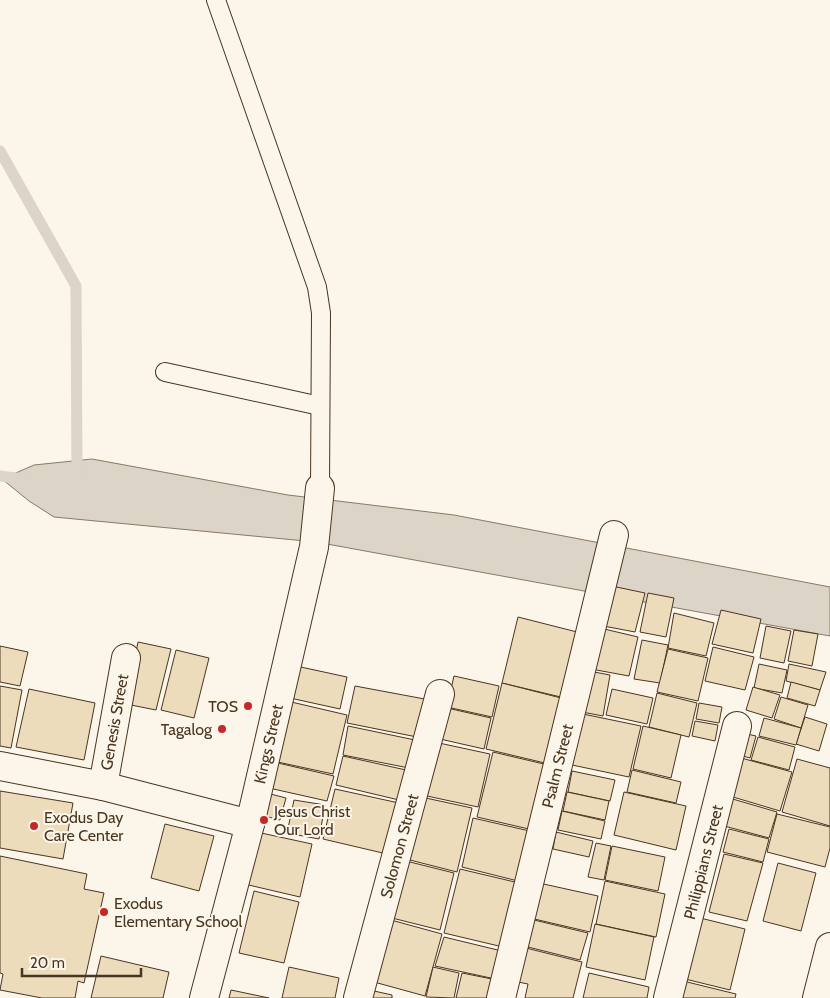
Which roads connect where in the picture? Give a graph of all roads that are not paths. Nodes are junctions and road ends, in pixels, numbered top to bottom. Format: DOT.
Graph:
graph roads {
  1 [pos="216,0"];
  2 [pos="165,372"];
  3 [pos="320,406"];
  4 [pos="319,493"];
  5 [pos="613,540"];
  6 [pos="126,658"];
  7 [pos="440,694"];
  8 [pos="737,726"];
  9 [pos="0,766"];
  10 [pos="103,786"];
  11 [pos="250,824"];
  12 [pos="830,947"];
  13 [pos="204,998"];
  14 [pos="358,998"];
  15 [pos="502,998"];
  16 [pos="668,998"];
  17 [pos="817,998"];
  1 -- 3 [label="lane"];
  2 -- 3 [label="lane"];
  3 -- 4 [label="lane"];
  4 -- 11 [label="street, Kings Street"];
  5 -- 15 [label="street, Psalm Street"];
  6 -- 10 [label="street, Genesis Street"];
  7 -- 14 [label="street, Solomon Street"];
  8 -- 16 [label="street, Philippians Street"];
  9 -- 10 [label="street"];
  10 -- 11 [label="street"];
  11 -- 13 [label="street, Kings Street"];
  12 -- 17 [label="street"];
}
